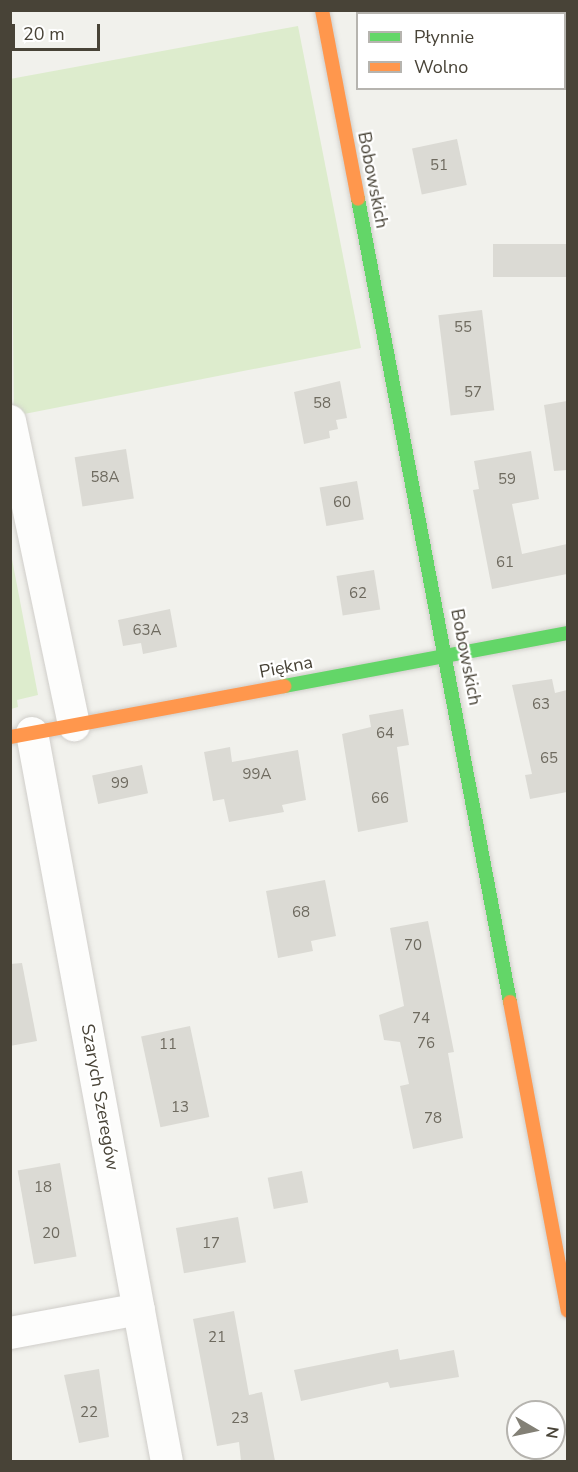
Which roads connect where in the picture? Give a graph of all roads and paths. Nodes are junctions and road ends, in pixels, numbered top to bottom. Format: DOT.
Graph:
graph roads {
  1 [pos="322,10"];
  2 [pos="10,421"];
  3 [pos="567,633"];
  4 [pos="447,655"];
  5 [pos="74,725"];
  6 [pos="22,735"];
  7 [pos="139,1309"];
  8 [pos="567,1311"];
  9 [pos="10,1333"];
  10 [pos="167,1461"];
  1 -- 4 [label="street, Bobowskich"];
  2 -- 5 [label="street"];
  3 -- 4 [label="street, Piękna"];
  4 -- 5 [label="street, Piękna"];
  4 -- 8 [label="street, Bobowskich"];
  5 -- 6 [label="street, Piękna"];
  6 -- 7 [label="street, Szarych Szeregów"];
  7 -- 9 [label="street"];
  7 -- 10 [label="street, Szarych Szeregów"];
}
